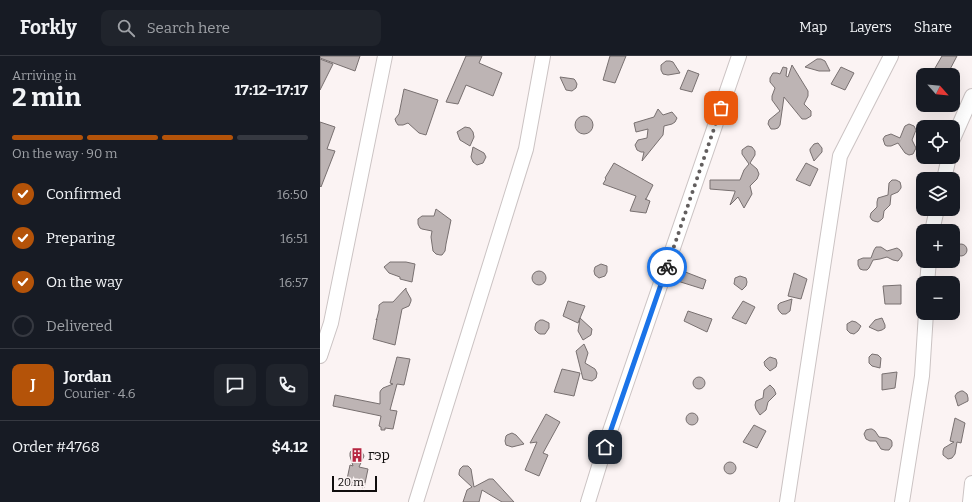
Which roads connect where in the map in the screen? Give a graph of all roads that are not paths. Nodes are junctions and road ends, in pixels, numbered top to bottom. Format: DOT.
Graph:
graph roads {
  1 [pos="385,56"];
  2 [pos="543,56"];
  3 [pos="739,56"];
  4 [pos="891,56"];
  5 [pos="972,96"];
  6 [pos="960,123"];
  7 [pos="926,320"];
  8 [pos="320,356"];
  9 [pos="972,484"];
  10 [pos="416,502"];
  11 [pos="588,502"];
  12 [pos="787,502"];
  13 [pos="902,502"];
  14 [pos="970,502"];
  1 -- 8 [label="street"];
  2 -- 10 [label="street"];
  3 -- 11 [label="street"];
  4 -- 12 [label="street"];
  5 -- 6 [label="street"];
  7 -- 13 [label="street"];
  9 -- 14 [label="street"];
}
